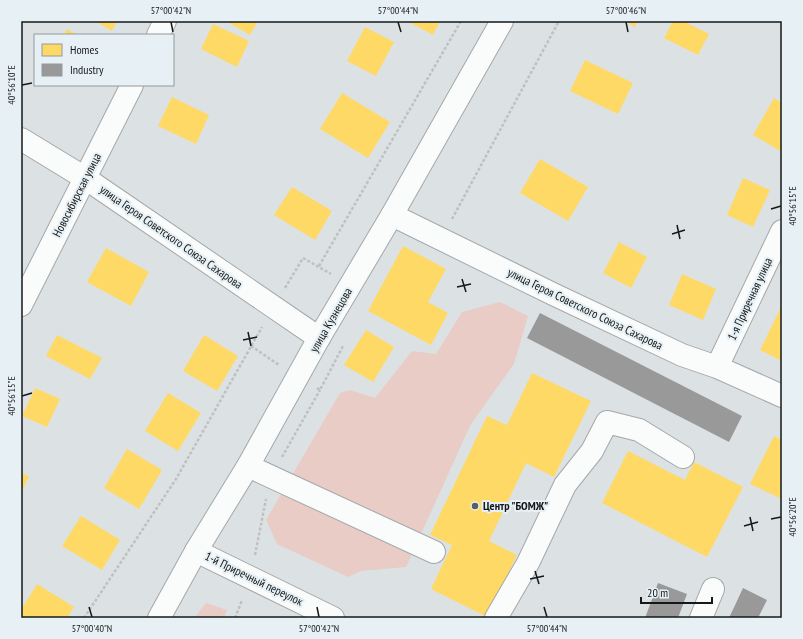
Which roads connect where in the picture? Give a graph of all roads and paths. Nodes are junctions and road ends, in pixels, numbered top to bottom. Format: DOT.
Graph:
graph roads {
  1 [pos="165,21"];
  2 [pos="461,21"];
  3 [pos="502,21"];
  4 [pos="559,21"];
  5 [pos="158,34"];
  6 [pos="131,86"];
  7 [pos="21,139"];
  8 [pos="85,178"];
  9 [pos="392,215"];
  10 [pos="782,231"];
  11 [pos="441,239"];
  12 [pos="319,266"];
  13 [pos="21,305"];
  14 [pos="319,338"];
  15 [pos="251,346"];
  16 [pos="718,367"];
  17 [pos="782,396"];
  18 [pos="683,457"];
  19 [pos="248,466"];
  20 [pos="196,551"];
  21 [pos="434,552"];
  22 [pos="713,589"];
  23 [pos="84,618"];
  24 [pos="159,618"];
  25 [pos="333,618"];
  26 [pos="496,618"];
  27 [pos="701,618"];
  1 -- 5 [label="street"];
  2 -- 12 [label="path"];
  3 -- 9 [label="street, улица Кузнецова"];
  4 -- 11 [label="path"];
  6 -- 8 [label="street, Новосибирская улица"];
  7 -- 8 [label="street, улица Героя Советского Союза Сахарова"];
  8 -- 13 [label="street, Новосибирская улица"];
  8 -- 14 [label="street, улица Героя Советского Союза Сахарова"];
  9 -- 11 [label="street, улица Героя Советского Союза Сахарова"];
  9 -- 14 [label="street, улица Кузнецова"];
  10 -- 16 [label="street, 1-я Приречная улица"];
  11 -- 16 [label="street, улица Героя Советского Союза Сахарова"];
  14 -- 19 [label="street, улица Кузнецова"];
  15 -- 23 [label="path"];
  16 -- 17 [label="street, улица Героя Советского Союза Сахарова"];
  18 -- 26 [label="street"];
  19 -- 20 [label="street, улица Кузнецова"];
  19 -- 21 [label="street"];
  20 -- 24 [label="street, улица Кузнецова"];
  20 -- 25 [label="street, 1-й Приречный переулок"];
  22 -- 27 [label="street"];
}
